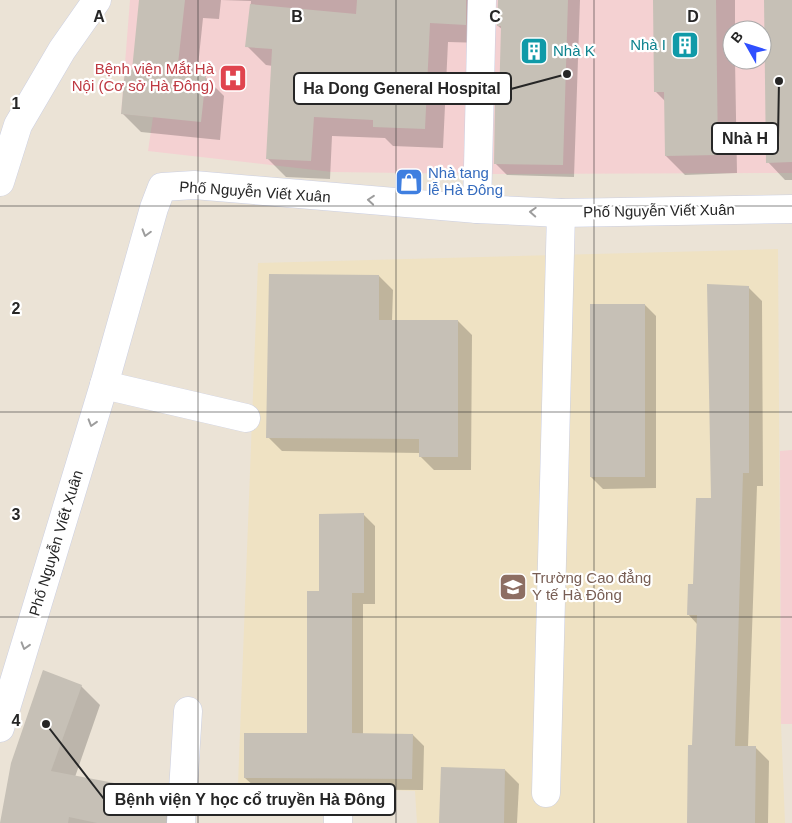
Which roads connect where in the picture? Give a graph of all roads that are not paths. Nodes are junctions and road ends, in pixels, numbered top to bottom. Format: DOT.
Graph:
graph roads {
  1 [pos="97,0"];
  2 [pos="482,0"];
  3 [pos="0,182"];
  4 [pos="477,209"];
  5 [pos="792,209"];
  6 [pos="561,213"];
  7 [pos="104,385"];
  8 [pos="246,418"];
  9 [pos="188,711"];
  10 [pos="0,728"];
  11 [pos="546,793"];
  12 [pos="181,823"];
  1 -- 3 [label="street"];
  2 -- 4 [label="street"];
  6 -- 4 [label="street, Phố Nguyễn Viết Xuân, one-way"];
  4 -- 7 [label="street, Phố Nguyễn Viết Xuân, one-way"];
  5 -- 6 [label="street, Phố Nguyễn Viết Xuân"];
  6 -- 11 [label="street"];
  7 -- 8 [label="street"];
  7 -- 10 [label="street, Phố Nguyễn Viết Xuân, one-way"];
  9 -- 12 [label="street"];
}
